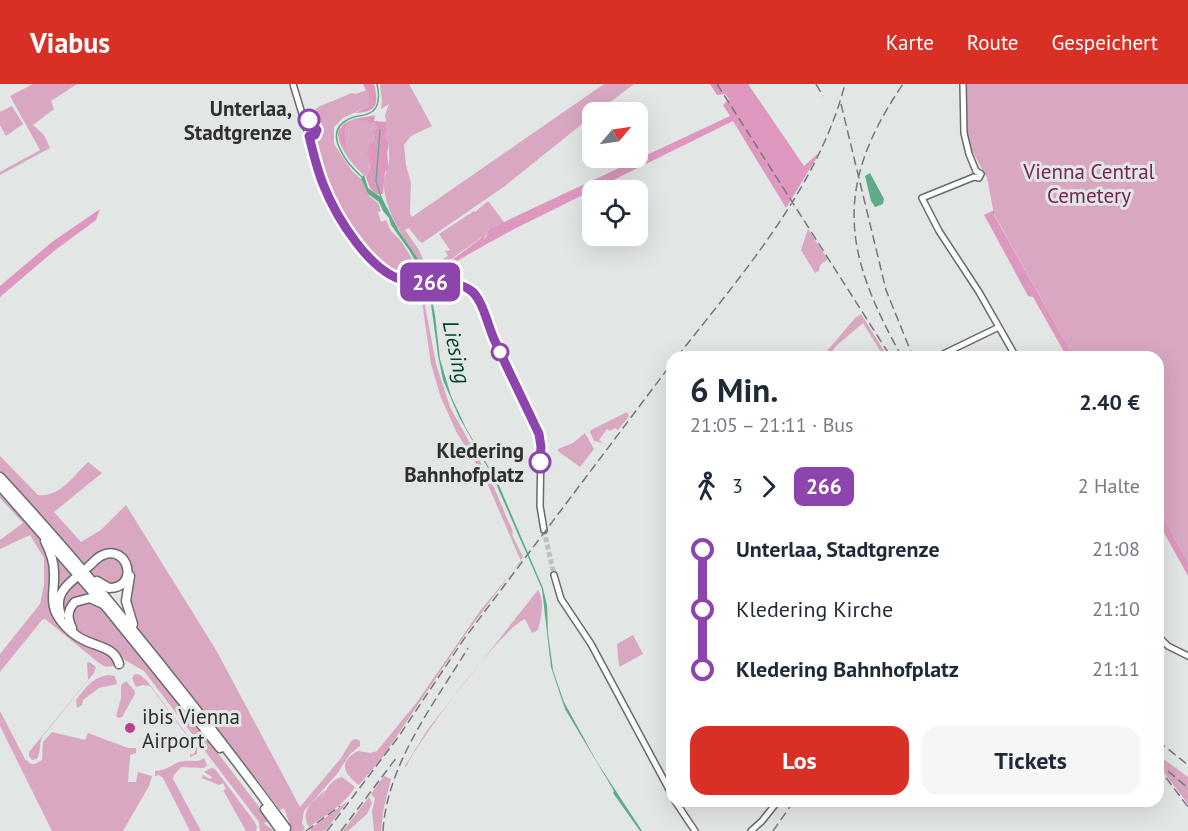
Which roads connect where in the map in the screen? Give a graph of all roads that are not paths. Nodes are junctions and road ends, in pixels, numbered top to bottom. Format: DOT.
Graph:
graph roads {
  1 [pos="293,84"];
  2 [pos="963,84"];
  3 [pos="999,327"];
  4 [pos="949,351"];
  5 [pos="1013,351"];
  6 [pos="0,477"];
  7 [pos="0,486"];
  8 [pos="36,525"];
  9 [pos="544,530"];
  10 [pos="58,540"];
  11 [pos="554,575"];
  12 [pos="73,578"];
  13 [pos="107,608"];
  14 [pos="71,629"];
  15 [pos="140,638"];
  16 [pos="1164,642"];
  17 [pos="1188,656"];
  18 [pos="122,663"];
  19 [pos="666,784"];
  20 [pos="679,807"];
  21 [pos="773,807"];
  22 [pos="284,829"];
  23 [pos="695,831"];
  24 [pos="750,831"];
  1 -- 9 [label="main road"];
  2 -- 3 [label="main road"];
  3 -- 4 [label="main road"];
  3 -- 5 [label="main road"];
  6 -- 10 [label="highway"];
  7 -- 8 [label="highway"];
  8 -- 13 [label="highway"];
  8 -- 14 [label="highway"];
  10 -- 15 [label="highway"];
  10 -- 15 [label="highway"];
  11 -- 19 [label="main road"];
  12 -- 14 [label="highway"];
  13 -- 14 [label="highway"];
  13 -- 22 [label="highway"];
  14 -- 18 [label="highway"];
  15 -- 22 [label="highway"];
  16 -- 17 [label="main road"];
  20 -- 23 [label="main road"];
  21 -- 24 [label="main road"];
}
